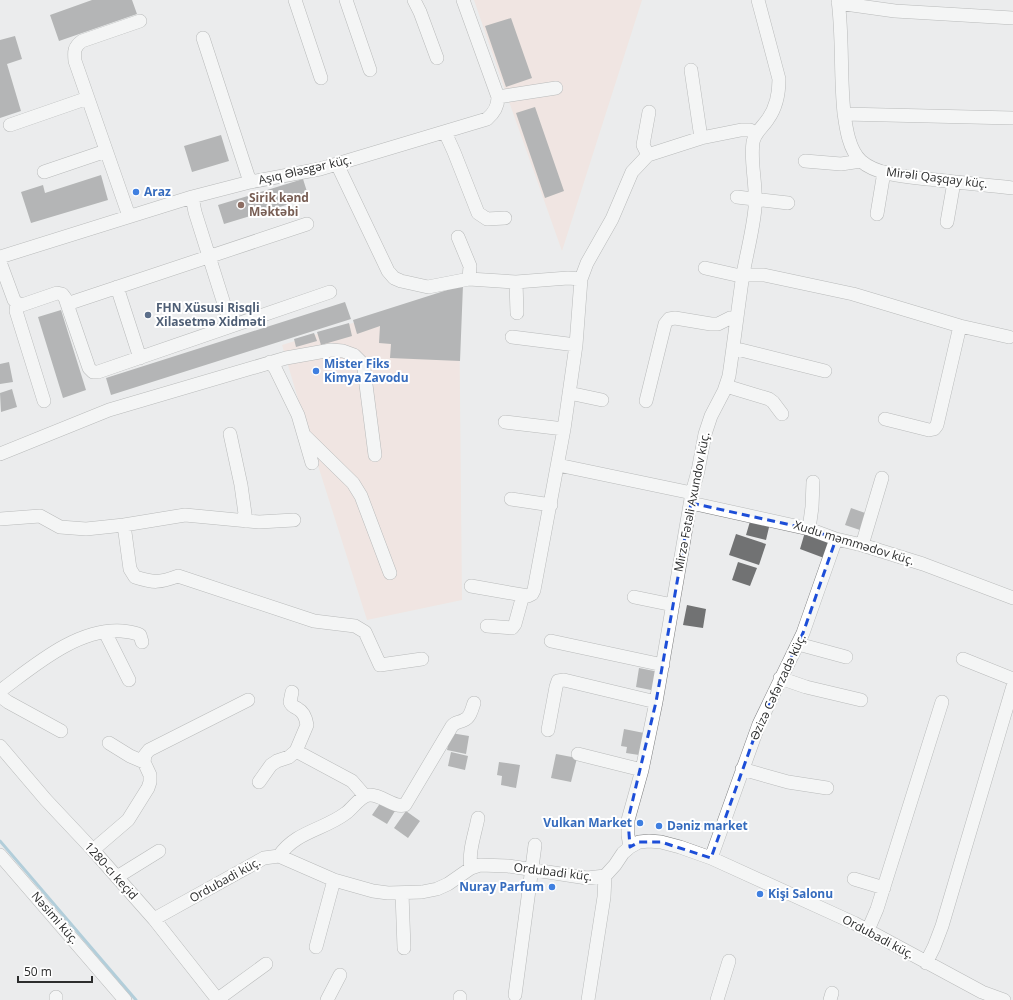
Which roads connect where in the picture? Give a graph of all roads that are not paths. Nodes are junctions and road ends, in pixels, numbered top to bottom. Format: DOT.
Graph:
graph roads {
  1 [pos="295,0"];
  2 [pos="346,0"];
  3 [pos="414,0"];
  4 [pos="463,0"];
  5 [pos="758,0"];
  6 [pos="838,1"];
  7 [pos="884,5"];
  8 [pos="1013,18"];
  9 [pos="140,21"];
  10 [pos="203,38"];
  11 [pos="437,58"];
  12 [pos="370,70"];
  13 [pos="691,70"];
  14 [pos="321,78"];
  15 [pos="556,88"];
  16 [pos="498,97"];
  17 [pos="88,98"];
  18 [pos="649,112"];
  19 [pos="844,114"];
  20 [pos="1013,118"];
  21 [pos="10,124"];
  22 [pos="445,132"];
  23 [pos="756,133"];
  24 [pos="701,138"];
  25 [pos="106,151"];
  26 [pos="648,155"];
  27 [pos="861,161"];
  28 [pos="805,162"];
  29 [pos="337,164"];
  30 [pos="44,172"];
  31 [pos="884,172"];
  32 [pos="250,182"];
  33 [pos="954,182"];
  34 [pos="1013,188"];
  35 [pos="192,197"];
  36 [pos="736,197"];
  37 [pos="756,199"];
  38 [pos="788,203"];
  39 [pos="877,214"];
  40 [pos="129,216"];
  41 [pos="505,218"];
  42 [pos="947,222"];
  43 [pos="307,224"];
  44 [pos="458,237"];
  45 [pos="210,256"];
  46 [pos="0,257"];
  47 [pos="0,262"];
  48 [pos="705,268"];
  49 [pos="743,275"];
  50 [pos="469,279"];
  51 [pos="581,279"];
  52 [pos="516,282"];
  53 [pos="116,287"];
  54 [pos="330,292"];
  55 [pos="17,303"];
  56 [pos="67,304"];
  57 [pos="517,313"];
  58 [pos="737,317"];
  59 [pos="231,326"];
  60 [pos="960,326"];
  61 [pos="512,337"];
  62 [pos="1009,337"];
  63 [pos="576,346"];
  64 [pos="733,348"];
  65 [pos="140,358"];
  66 [pos="270,362"];
  67 [pos="825,371"];
  68 [pos="726,386"];
  69 [pos="569,393"];
  70 [pos="602,400"];
  71 [pos="44,401"];
  72 [pos="646,401"];
  73 [pos="782,414"];
  74 [pos="885,419"];
  75 [pos="505,422"];
  76 [pos="564,429"];
  77 [pos="230,434"];
  78 [pos="305,436"];
  79 [pos="0,454"];
  80 [pos="375,455"];
  81 [pos="312,463"];
  82 [pos="558,465"];
  83 [pos="882,478"];
  84 [pos="813,482"];
  85 [pos="692,498"];
  86 [pos="511,499"];
  87 [pos="551,505"];
  88 [pos="0,519"];
  89 [pos="294,520"];
  90 [pos="246,521"];
  91 [pos="124,525"];
  92 [pos="809,529"];
  93 [pos="836,539"];
  94 [pos="862,545"];
  95 [pos="390,573"];
  96 [pos="471,586"];
  97 [pos="1012,594"];
  98 [pos="522,595"];
  99 [pos="634,598"];
  100 [pos="672,605"];
  101 [pos="487,626"];
  102 [pos="105,632"];
  103 [pos="551,641"];
  104 [pos="142,642"];
  105 [pos="798,644"];
  106 [pos="846,657"];
  107 [pos="422,659"];
  108 [pos="963,659"];
  109 [pos="663,665"];
  110 [pos="780,678"];
  111 [pos="1013,679"];
  112 [pos="130,680"];
  113 [pos="1013,686"];
  114 [pos="0,691"];
  115 [pos="292,692"];
  116 [pos="0,696"];
  117 [pos="248,700"];
  118 [pos="861,700"];
  119 [pos="656,702"];
  120 [pos="942,702"];
  121 [pos="474,703"];
  122 [pos="548,730"];
  123 [pos="62,731"];
  124 [pos="109,742"];
  125 [pos="0,746"];
  126 [pos="296,751"];
  127 [pos="578,754"];
  128 [pos="144,762"];
  129 [pos="742,769"];
  130 [pos="642,770"];
  131 [pos="258,782"];
  132 [pos="827,788"];
  133 [pos="365,796"];
  134 [pos="478,818"];
  135 [pos="535,845"];
  136 [pos="630,847"];
  137 [pos="93,850"];
  138 [pos="159,851"];
  139 [pos="0,854"];
  140 [pos="279,856"];
  141 [pos="711,858"];
  142 [pos="471,868"];
  143 [pos="533,870"];
  144 [pos="605,876"];
  145 [pos="117,877"];
  146 [pos="854,878"];
  147 [pos="334,880"];
  148 [pos="884,888"];
  149 [pos="402,893"];
  150 [pos="154,919"];
  151 [pos="868,930"];
  152 [pos="316,947"];
  153 [pos="404,948"];
  154 [pos="729,961"];
  155 [pos="926,963"];
  156 [pos="266,964"];
  157 [pos="340,975"];
  158 [pos="515,995"];
  159 [pos="980,996"];
  160 [pos="125,1000"];
  161 [pos="218,1000"];
  162 [pos="327,1000"];
  163 [pos="588,1000"];
  164 [pos="718,1000"];
  165 [pos="1004,1000"];
  1 -- 14 [label="street"];
  2 -- 12 [label="street"];
  3 -- 11 [label="street"];
  4 -- 16 [label="street"];
  5 -- 23 [label="street, Mirzə Fətəli Axundov küç."];
  6 -- 7 [label="street"];
  6 -- 19 [label="street"];
  7 -- 8 [label="street"];
  9 -- 17 [label="street"];
  10 -- 32 [label="street"];
  13 -- 24 [label="street"];
  15 -- 16 [label="street"];
  16 -- 22 [label="street, Aşıq Ələsgər küç."];
  17 -- 21 [label="street"];
  17 -- 25 [label="street"];
  18 -- 26 [label="street"];
  19 -- 20 [label="street"];
  19 -- 27 [label="street"];
  22 -- 29 [label="street, Aşıq Ələsgər küç."];
  22 -- 41 [label="street"];
  23 -- 24 [label="street"];
  23 -- 37 [label="street, Mirzə Fətəli Axundov küç."];
  24 -- 26 [label="street"];
  25 -- 30 [label="street"];
  25 -- 40 [label="street"];
  26 -- 51 [label="street"];
  27 -- 28 [label="street"];
  27 -- 31 [label="street, Mirəli Qaşqay küç."];
  29 -- 32 [label="street, Aşıq Ələsgər küç."];
  29 -- 50 [label="street"];
  31 -- 33 [label="street, Mirəli Qaşqay küç."];
  31 -- 39 [label="street"];
  32 -- 35 [label="street, Aşıq Ələsgər küç."];
  33 -- 34 [label="street, Mirəli Qaşqay küç."];
  33 -- 42 [label="street"];
  35 -- 40 [label="street, Aşıq Ələsgər küç."];
  35 -- 45 [label="street"];
  36 -- 37 [label="street"];
  37 -- 38 [label="street"];
  37 -- 49 [label="street, Mirzə Fətəli Axundov küç."];
  40 -- 46 [label="street, Aşıq Ələsgər küç."];
  43 -- 45 [label="street"];
  44 -- 50 [label="street"];
  45 -- 53 [label="street"];
  45 -- 59 [label="street"];
  47 -- 55 [label="street"];
  48 -- 49 [label="street"];
  49 -- 58 [label="street, Mirzə Fətəli Axundov küç."];
  49 -- 60 [label="street"];
  50 -- 52 [label="street"];
  51 -- 52 [label="street"];
  51 -- 63 [label="street"];
  52 -- 57 [label="street"];
  53 -- 56 [label="street"];
  53 -- 65 [label="street"];
  54 -- 59 [label="street"];
  55 -- 56 [label="street"];
  55 -- 71 [label="street"];
  56 -- 65 [label="street"];
  58 -- 64 [label="street, Mirzə Fətəli Axundov küç."];
  58 -- 72 [label="street"];
  59 -- 65 [label="street"];
  60 -- 62 [label="street"];
  60 -- 74 [label="street"];
  61 -- 63 [label="street"];
  63 -- 69 [label="street"];
  64 -- 67 [label="street"];
  64 -- 68 [label="street, Mirzə Fətəli Axundov küç."];
  66 -- 78 [label="street"];
  66 -- 79 [label="street"];
  66 -- 80 [label="street"];
  68 -- 73 [label="street"];
  68 -- 85 [label="street, Mirzə Fətəli Axundov küç."];
  69 -- 70 [label="street"];
  69 -- 76 [label="street"];
  75 -- 76 [label="street"];
  76 -- 82 [label="street"];
  77 -- 90 [label="street"];
  78 -- 81 [label="street"];
  78 -- 95 [label="street"];
  82 -- 85 [label="street, Xudu məmmədov küç."];
  82 -- 87 [label="street"];
  83 -- 94 [label="street"];
  84 -- 92 [label="street"];
  85 -- 92 [label="street, Xudu məmmədov küç."];
  85 -- 100 [label="street, Mirzə Fətəli Axundov küç."];
  86 -- 87 [label="street"];
  87 -- 98 [label="street"];
  88 -- 91 [label="street"];
  89 -- 90 [label="street"];
  90 -- 91 [label="street"];
  91 -- 107 [label="street"];
  92 -- 93 [label="street, Xudu məmmədov küç."];
  93 -- 94 [label="street, Xudu məmmədov küç."];
  93 -- 105 [label="street, Əzizə Cəfərzadə küç."];
  94 -- 97 [label="street, Xudu məmmədov küç."];
  96 -- 98 [label="street"];
  98 -- 101 [label="street"];
  99 -- 100 [label="street"];
  100 -- 109 [label="street, Mirzə Fətəli Axundov küç."];
  102 -- 104 [label="street"];
  102 -- 112 [label="street"];
  102 -- 114 [label="street"];
  103 -- 109 [label="street"];
  105 -- 106 [label="street"];
  105 -- 110 [label="street, Əzizə Cəfərzadə küç."];
  108 -- 111 [label="street"];
  109 -- 119 [label="street, Mirzə Fətəli Axundov küç."];
  110 -- 118 [label="street"];
  110 -- 129 [label="street, Əzizə Cəfərzadə küç."];
  113 -- 155 [label="street"];
  115 -- 126 [label="street"];
  116 -- 123 [label="street"];
  117 -- 128 [label="street"];
  119 -- 122 [label="street"];
  119 -- 130 [label="street, Mirzə Fətəli Axundov küç."];
  120 -- 148 [label="street"];
  121 -- 133 [label="street"];
  124 -- 128 [label="street"];
  125 -- 137 [label="street, 1280-cı keçid"];
  126 -- 131 [label="street"];
  126 -- 133 [label="street"];
  127 -- 130 [label="street"];
  128 -- 137 [label="street"];
  129 -- 132 [label="street"];
  129 -- 141 [label="street, Əzizə Cəfərzadə küç."];
  130 -- 136 [label="street, Mirzə Fətəli Axundov küç."];
  133 -- 140 [label="street"];
  134 -- 142 [label="street"];
  135 -- 143 [label="street"];
  136 -- 141 [label="street, Ordubadi küç."];
  136 -- 144 [label="street, Ordubadi küç."];
  137 -- 145 [label="street, 1280-cı keçid"];
  138 -- 145 [label="street"];
  139 -- 160 [label="street, Nəsimi küç."];
  140 -- 147 [label="street, Ordubadi küç."];
  140 -- 150 [label="street, Ordubadi küç."];
  141 -- 151 [label="street, Ordubadi küç."];
  142 -- 143 [label="street, Ordubadi küç."];
  142 -- 149 [label="street, Ordubadi küç."];
  143 -- 144 [label="street, Ordubadi küç."];
  143 -- 158 [label="street"];
  144 -- 163 [label="street"];
  145 -- 150 [label="street, 1280-cı keçid"];
  146 -- 148 [label="street"];
  147 -- 149 [label="street, Ordubadi küç."];
  147 -- 152 [label="street"];
  148 -- 151 [label="street"];
  149 -- 153 [label="street"];
  150 -- 161 [label="street, 1280-cı keçid"];
  151 -- 155 [label="street, Ordubadi küç."];
  154 -- 164 [label="street"];
  155 -- 159 [label="street, Ordubadi küç."];
  156 -- 161 [label="street"];
  157 -- 162 [label="street"];
  159 -- 165 [label="street, Ordubadi küç."];
}
